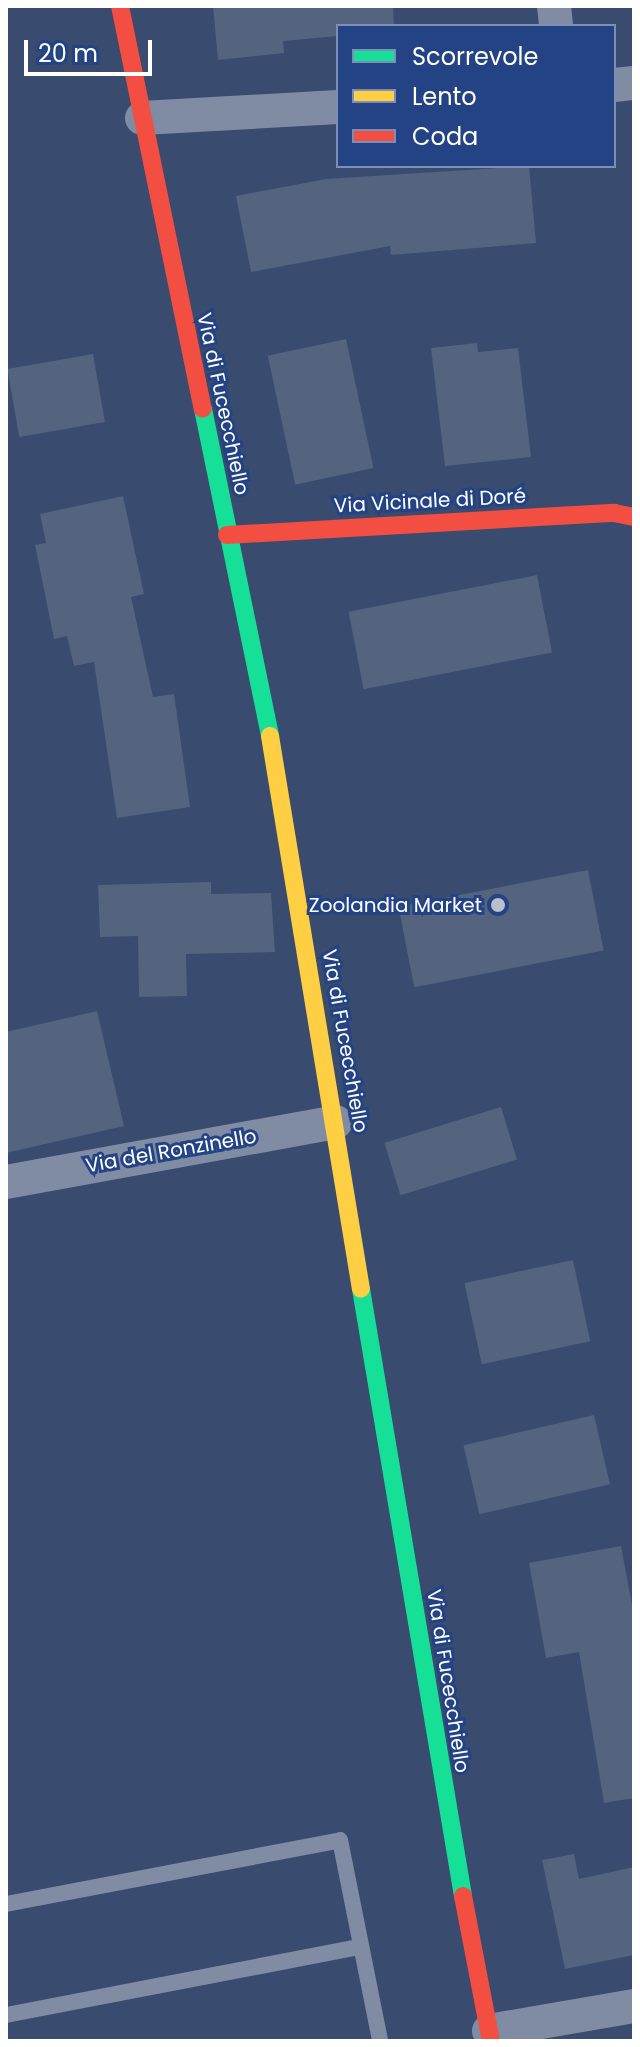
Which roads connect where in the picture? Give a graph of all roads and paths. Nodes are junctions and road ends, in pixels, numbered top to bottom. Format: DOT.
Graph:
graph roads {
  1 [pos="120,6"];
  2 [pos="336,107"];
  3 [pos="142,118"];
  4 [pos="634,517"];
  5 [pos="227,535"];
  6 [pos="336,1122"];
  7 [pos="6,1182"];
  8 [pos="6,1904"];
  9 [pos="360,1947"];
  10 [pos="634,2006"];
  11 [pos="6,2015"];
  12 [pos="490,2036"];
  13 [pos="380,2041"];
  1 -- 3 [label="main road, Via di Fucecchiello"];
  2 -- 3 [label="street"];
  3 -- 5 [label="main road, Via di Fucecchiello"];
  4 -- 5 [label="main road, Via Vicinale di Doré"];
  5 -- 6 [label="main road, Via di Fucecchiello"];
  6 -- 7 [label="street, Via del Ronzinello"];
  6 -- 12 [label="main road, Via di Fucecchiello"];
  8 -- 9 [label="lane"];
  9 -- 11 [label="lane"];
  9 -- 13 [label="lane"];
  10 -- 12 [label="street"];
}
